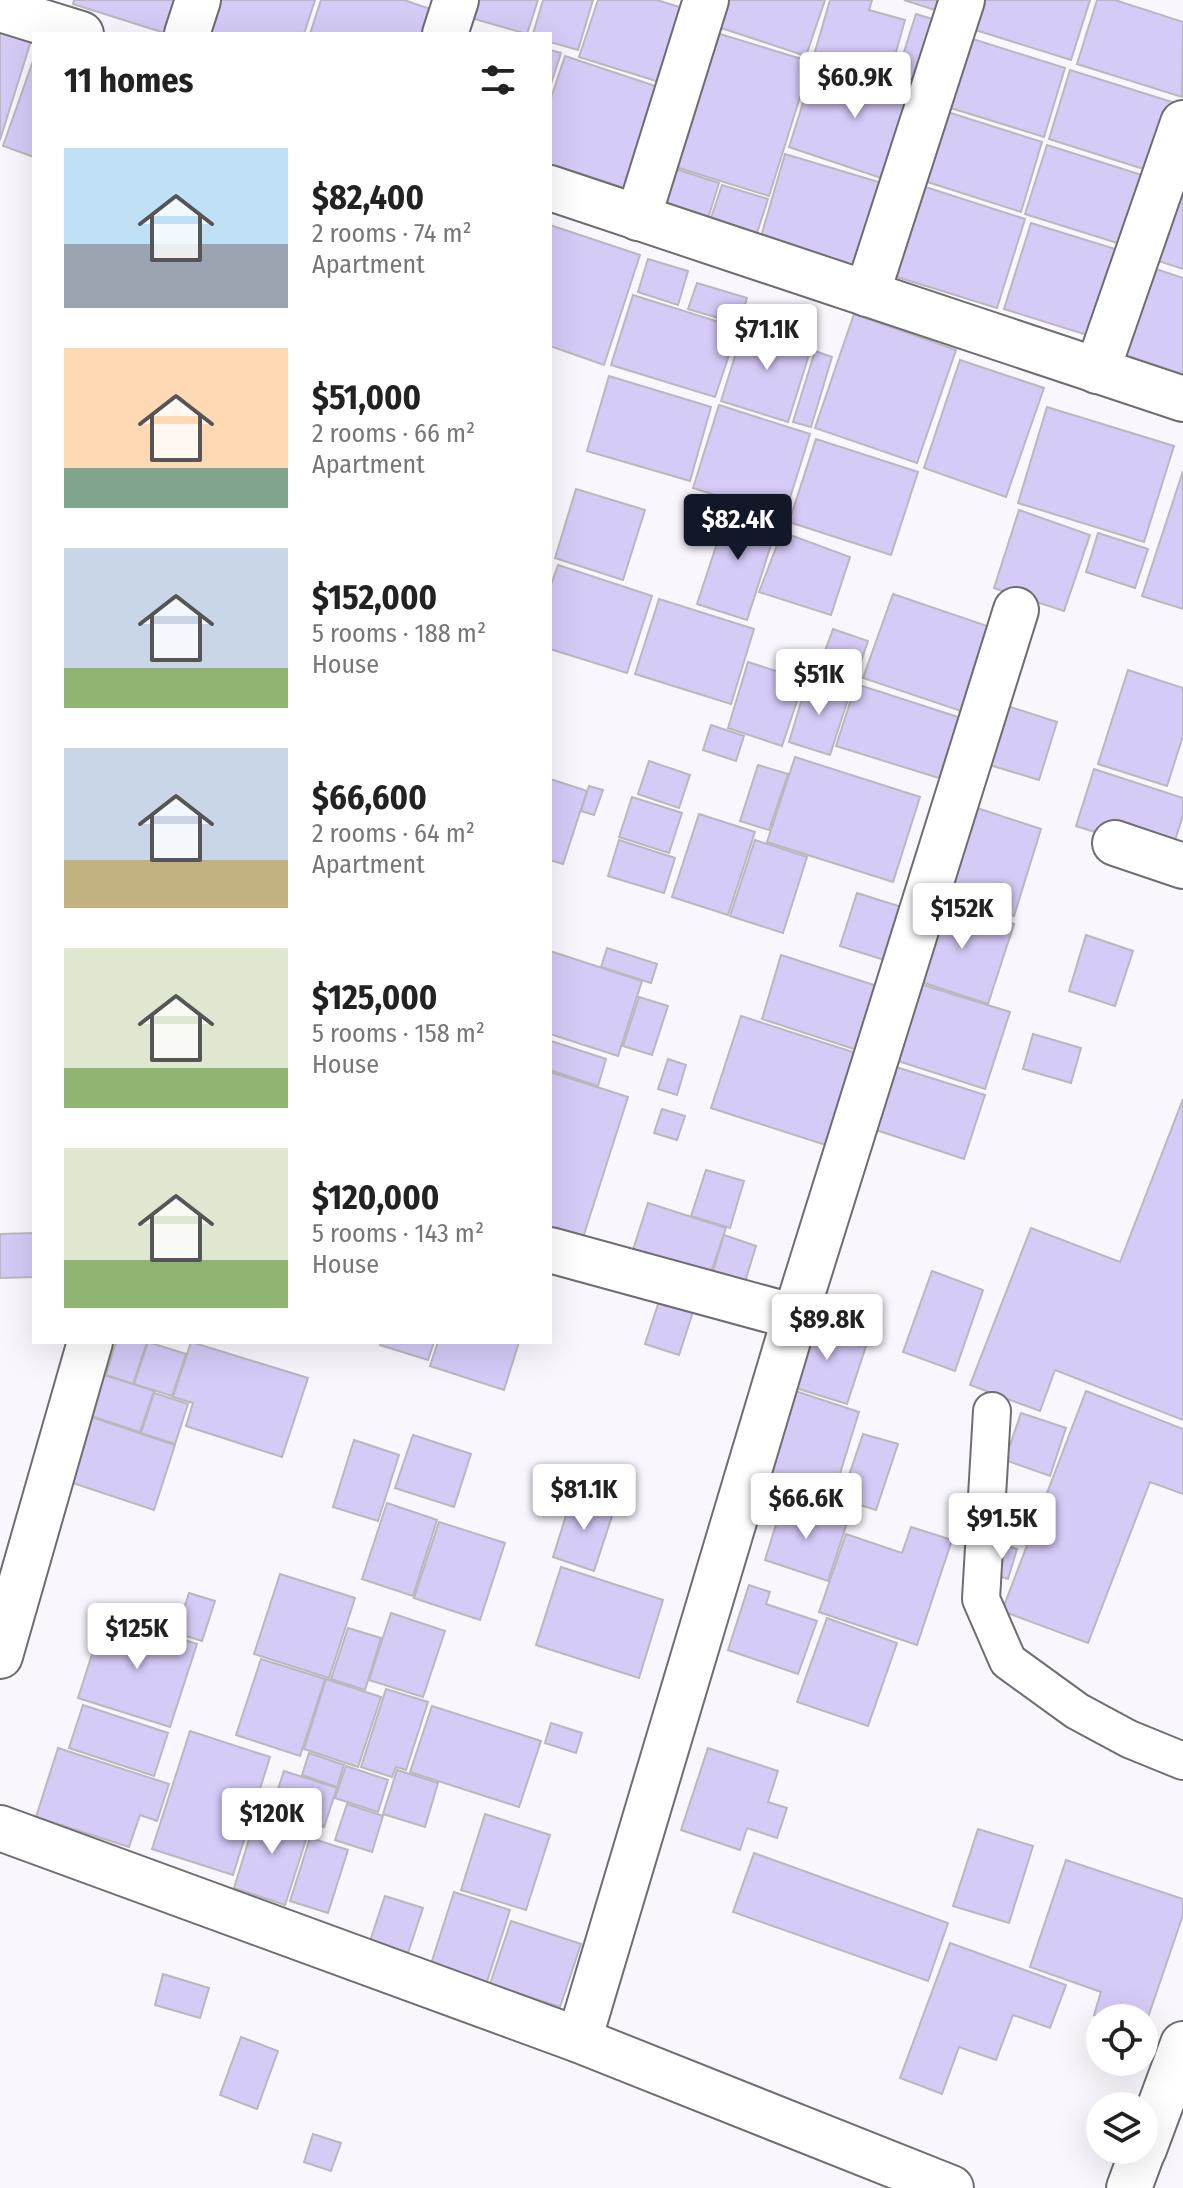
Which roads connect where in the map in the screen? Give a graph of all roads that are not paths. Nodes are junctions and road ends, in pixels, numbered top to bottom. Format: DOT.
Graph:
graph roads {
  1 [pos="198,0"];
  2 [pos="456,0"];
  3 [pos="706,0"];
  4 [pos="962,0"];
  5 [pos="0,9"];
  6 [pos="75,32"];
  7 [pos="188,32"];
  8 [pos="446,32"];
  9 [pos="1183,123"];
  10 [pos="552,189"];
  11 [pos="638,218"];
  12 [pos="867,294"];
  13 [pos="1097,371"];
  14 [pos="1183,399"];
  15 [pos="1016,610"];
  16 [pos="1115,843"];
  17 [pos="1183,866"];
  18 [pos="552,1251"];
  19 [pos="795,1317"];
  20 [pos="89,1344"];
  21 [pos="992,1411"];
  22 [pos="0,1656"];
  23 [pos="1183,1761"];
  24 [pos="0,1828"];
  25 [pos="579,2040"];
  26 [pos="1183,2044"];
  27 [pos="1158,2111"];
  28 [pos="1138,2164"];
  29 [pos="951,2188"];
  30 [pos="1129,2188"];
  1 -- 7 [label="street"];
  2 -- 8 [label="street"];
  3 -- 11 [label="street"];
  4 -- 12 [label="street"];
  5 -- 6 [label="street"];
  9 -- 13 [label="street"];
  10 -- 11 [label="street"];
  11 -- 12 [label="street"];
  12 -- 13 [label="street"];
  13 -- 14 [label="street"];
  15 -- 19 [label="street"];
  16 -- 17 [label="street"];
  18 -- 19 [label="street"];
  19 -- 25 [label="street"];
  20 -- 22 [label="street"];
  21 -- 23 [label="lane"];
  24 -- 25 [label="street"];
  25 -- 29 [label="street"];
  26 -- 27 [label="street"];
  28 -- 30 [label="street"];
}
